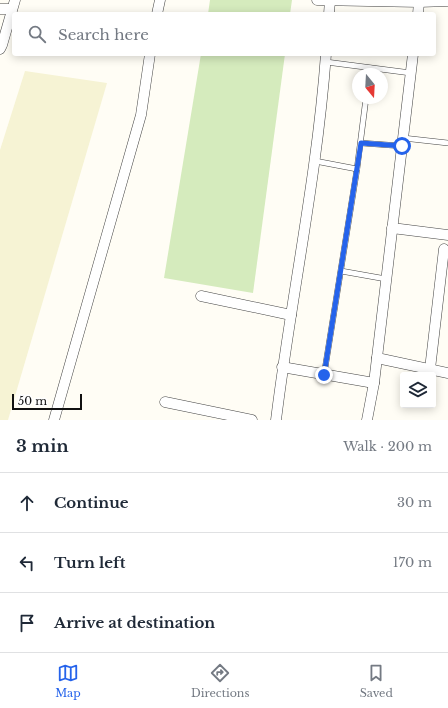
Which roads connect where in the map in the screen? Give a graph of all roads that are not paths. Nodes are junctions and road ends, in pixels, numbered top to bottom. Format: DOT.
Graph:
graph roads {
  1 [pos="160,0"];
  2 [pos="317,0"];
  3 [pos="330,0"];
  4 [pos="394,0"];
  5 [pos="448,1"];
  6 [pos="419,2"];
  7 [pos="13,5"];
  8 [pos="0,9"];
  9 [pos="157,12"];
  10 [pos="329,12"];
  11 [pos="418,12"];
  12 [pos="0,49"];
  13 [pos="150,56"];
  14 [pos="413,56"];
  15 [pos="326,58"];
  16 [pos="370,68"];
  17 [pos="388,70"];
  18 [pos="411,73"];
  19 [pos="365,104"];
  20 [pos="402,142"];
  21 [pos="361,143"];
  22 [pos="448,143"];
  23 [pos="315,162"];
  24 [pos="357,170"];
  25 [pos="392,228"];
  26 [pos="448,235"];
  27 [pos="444,249"];
  28 [pos="341,271"];
  29 [pos="386,279"];
  30 [pos="201,296"];
  31 [pos="291,315"];
  32 [pos="377,358"];
  33 [pos="282,367"];
  34 [pos="430,369"];
  35 [pos="448,373"];
  36 [pos="324,375"];
  37 [pos="374,383"];
  38 [pos="164,402"];
  39 [pos="54,420"];
  40 [pos="252,420"];
  41 [pos="276,420"];
  42 [pos="367,420"];
  1 -- 9 [label="street"];
  2 -- 3 [label="street"];
  3 -- 4 [label="street"];
  3 -- 10 [label="street"];
  4 -- 6 [label="street"];
  5 -- 6 [label="street"];
  6 -- 11 [label="street"];
  7 -- 8 [label="street"];
  7 -- 12 [label="street"];
  13 -- 39 [label="street"];
  14 -- 18 [label="street"];
  15 -- 16 [label="lane"];
  15 -- 23 [label="street"];
  17 -- 18 [label="lane"];
  18 -- 20 [label="street"];
  19 -- 21 [label="lane"];
  20 -- 21 [label="lane"];
  20 -- 22 [label="lane"];
  20 -- 25 [label="street"];
  21 -- 24 [label="lane"];
  23 -- 24 [label="lane"];
  23 -- 31 [label="street"];
  24 -- 28 [label="lane"];
  25 -- 26 [label="street"];
  25 -- 29 [label="street"];
  27 -- 34 [label="street"];
  28 -- 29 [label="lane"];
  28 -- 36 [label="lane"];
  29 -- 32 [label="street"];
  30 -- 31 [label="street"];
  31 -- 33 [label="street"];
  32 -- 34 [label="street"];
  32 -- 37 [label="street"];
  33 -- 36 [label="street"];
  33 -- 41 [label="street"];
  34 -- 35 [label="street"];
  36 -- 37 [label="street"];
  37 -- 42 [label="street"];
  38 -- 40 [label="street"];
}
